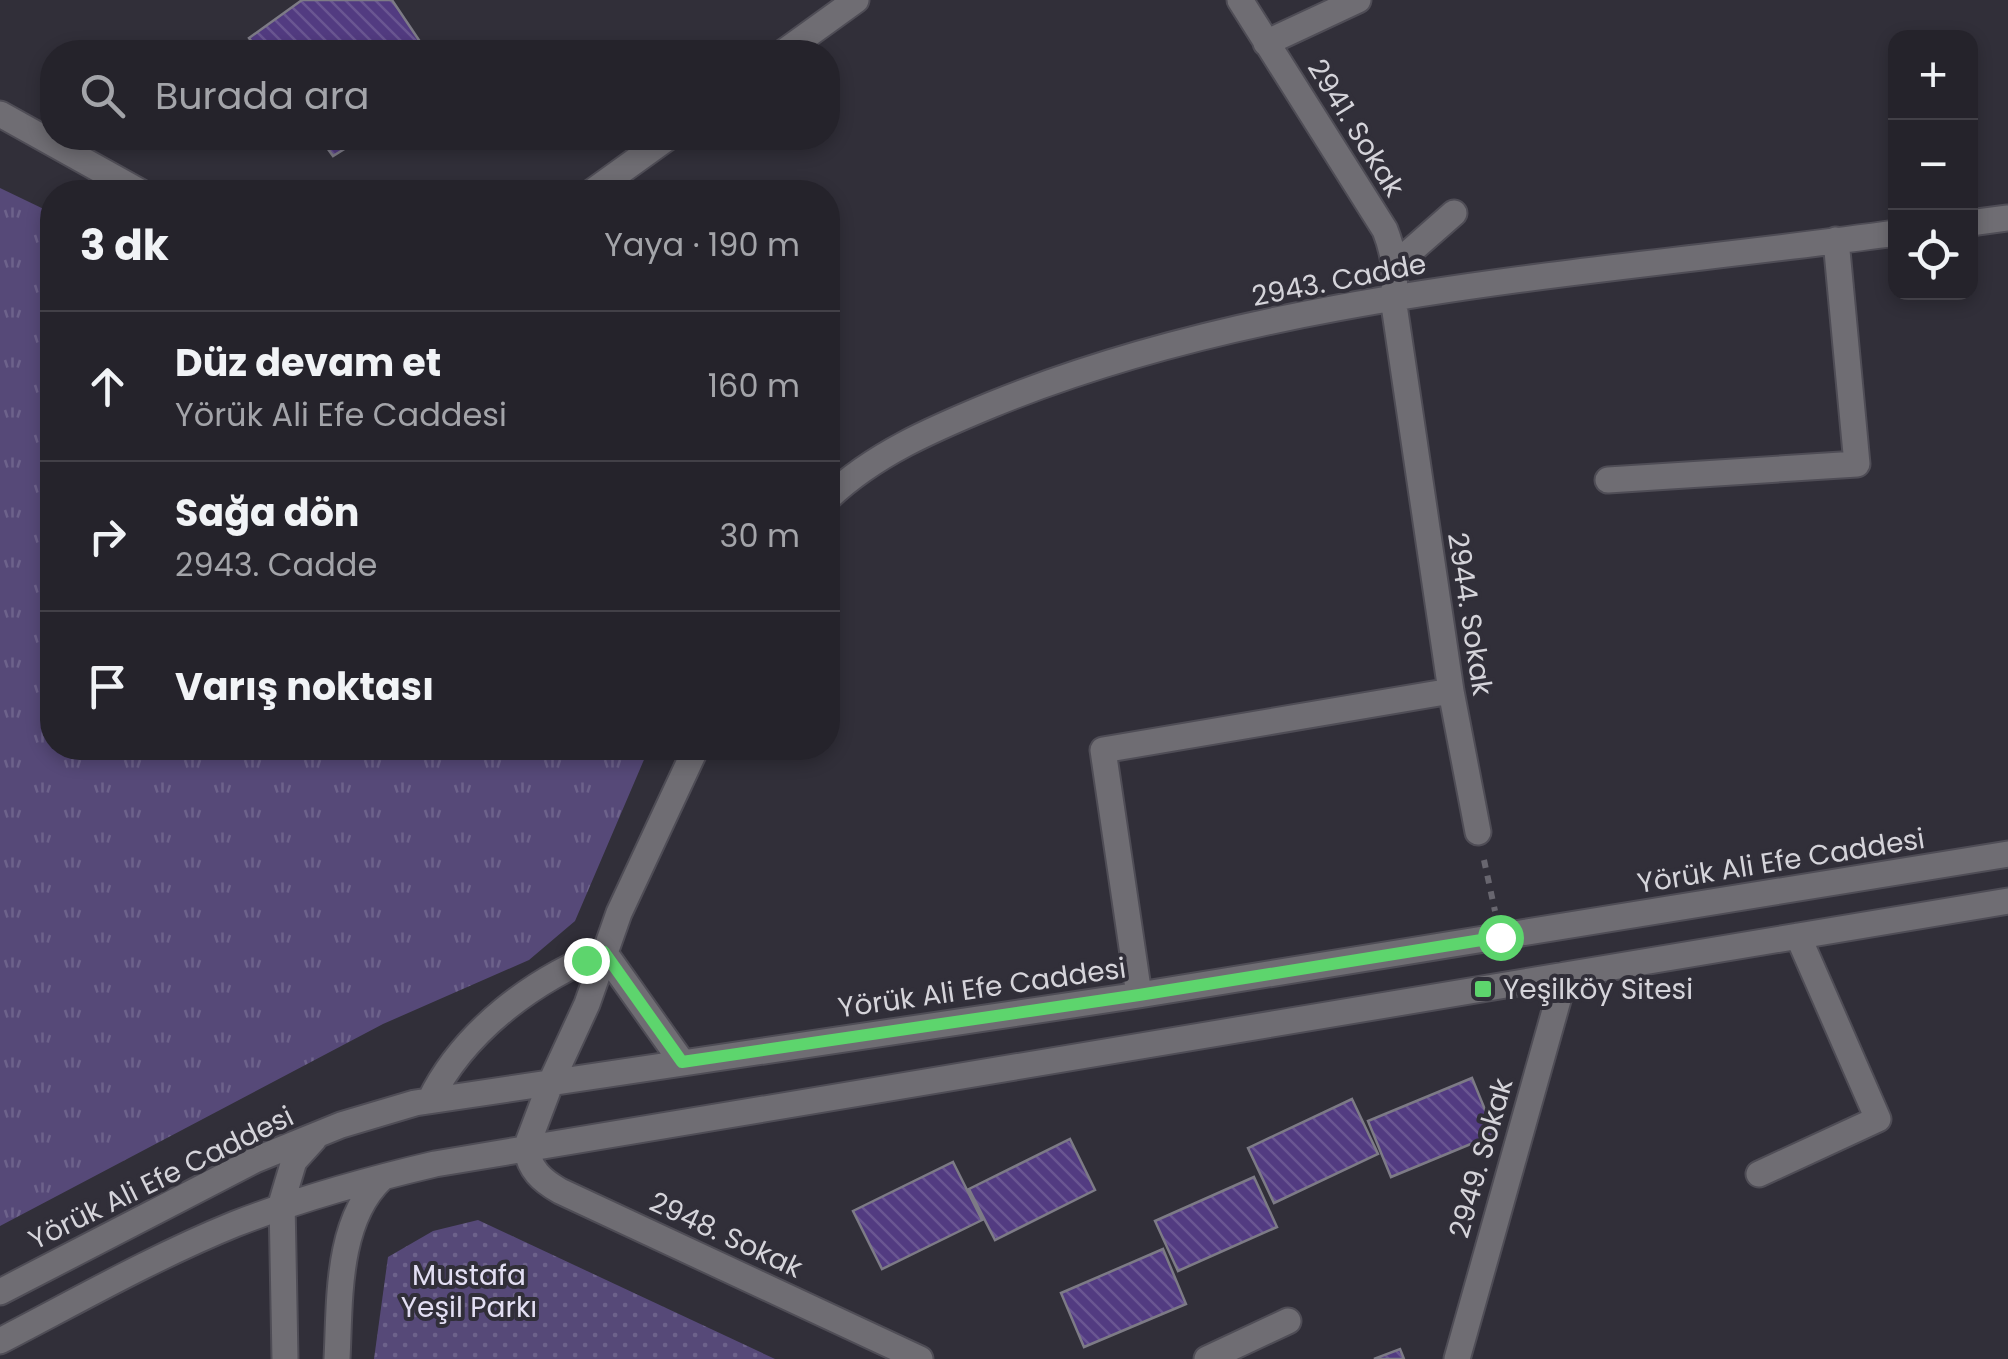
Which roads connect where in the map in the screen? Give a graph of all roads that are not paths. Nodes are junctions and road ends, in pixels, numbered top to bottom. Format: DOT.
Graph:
graph roads {
  1 [pos="856,0"];
  2 [pos="1240,0"];
  3 [pos="1358,0"];
  4 [pos="801,40"];
  5 [pos="1266,43"];
  6 [pos="0,114"];
  7 [pos="40,136"];
  8 [pos="65,150"];
  9 [pos="650,150"];
  10 [pos="118,180"];
  11 [pos="609,180"];
  12 [pos="1454,213"];
  13 [pos="2008,218"];
  14 [pos="1978,222"];
  15 [pos="1888,234"];
  16 [pos="1836,240"];
  17 [pos="1395,265"];
  18 [pos="1393,298"];
  19 [pos="1608,480"];
  20 [pos="840,489"];
  21 [pos="1451,691"];
  22 [pos="690,760"];
  23 [pos="1478,832"];
  24 [pos="2008,854"];
  25 [pos="2008,901"];
  26 [pos="1798,936"];
  27 [pos="604,952"];
  28 [pos="1565,975"];
  29 [pos="1139,995"];
  30 [pos="682,1062"];
  31 [pos="551,1082"];
  32 [pos="430,1100"];
  33 [pos="326,1131"];
  34 [pos="526,1148"];
  35 [pos="1759,1174"];
  36 [pos="382,1178"];
  37 [pos="281,1208"];
  38 [pos="0,1292"];
  39 [pos="1288,1322"];
  40 [pos="0,1341"];
  41 [pos="285,1359"];
  42 [pos="337,1359"];
  43 [pos="920,1359"];
  44 [pos="1207,1359"];
  45 [pos="1457,1359"];
  1 -- 4 [label="street"];
  2 -- 5 [label="street, 2941. Sokak"];
  3 -- 5 [label="street"];
  5 -- 17 [label="street, 2941. Sokak"];
  6 -- 7 [label="street"];
  8 -- 10 [label="street"];
  9 -- 11 [label="street"];
  12 -- 17 [label="street"];
  13 -- 14 [label="street"];
  15 -- 16 [label="street, 2943. Cadde"];
  16 -- 18 [label="street, 2943. Cadde"];
  16 -- 19 [label="street"];
  17 -- 18 [label="street, 2941. Sokak"];
  18 -- 20 [label="street, 2943. Cadde"];
  18 -- 21 [label="street, 2944. Sokak"];
  21 -- 23 [label="street, 2944. Sokak"];
  21 -- 29 [label="street"];
  22 -- 27 [label="street"];
  24 -- 29 [label="street, Yörük Ali Efe Caddesi"];
  25 -- 26 [label="street"];
  26 -- 28 [label="street"];
  26 -- 35 [label="street"];
  27 -- 30 [label="street"];
  27 -- 31 [label="street"];
  27 -- 32 [label="street"];
  28 -- 34 [label="street"];
  28 -- 45 [label="street, 2949. Sokak"];
  29 -- 30 [label="street, Yörük Ali Efe Caddesi"];
  30 -- 31 [label="street, Yörük Ali Efe Caddesi"];
  31 -- 32 [label="street, Yörük Ali Efe Caddesi"];
  31 -- 34 [label="street"];
  32 -- 33 [label="street, Yörük Ali Efe Caddesi"];
  33 -- 37 [label="street"];
  33 -- 38 [label="street, Yörük Ali Efe Caddesi"];
  34 -- 36 [label="street"];
  34 -- 43 [label="street, 2948. Sokak"];
  36 -- 37 [label="street"];
  36 -- 42 [label="street"];
  37 -- 40 [label="street"];
  37 -- 41 [label="street"];
  39 -- 44 [label="street"];
}
